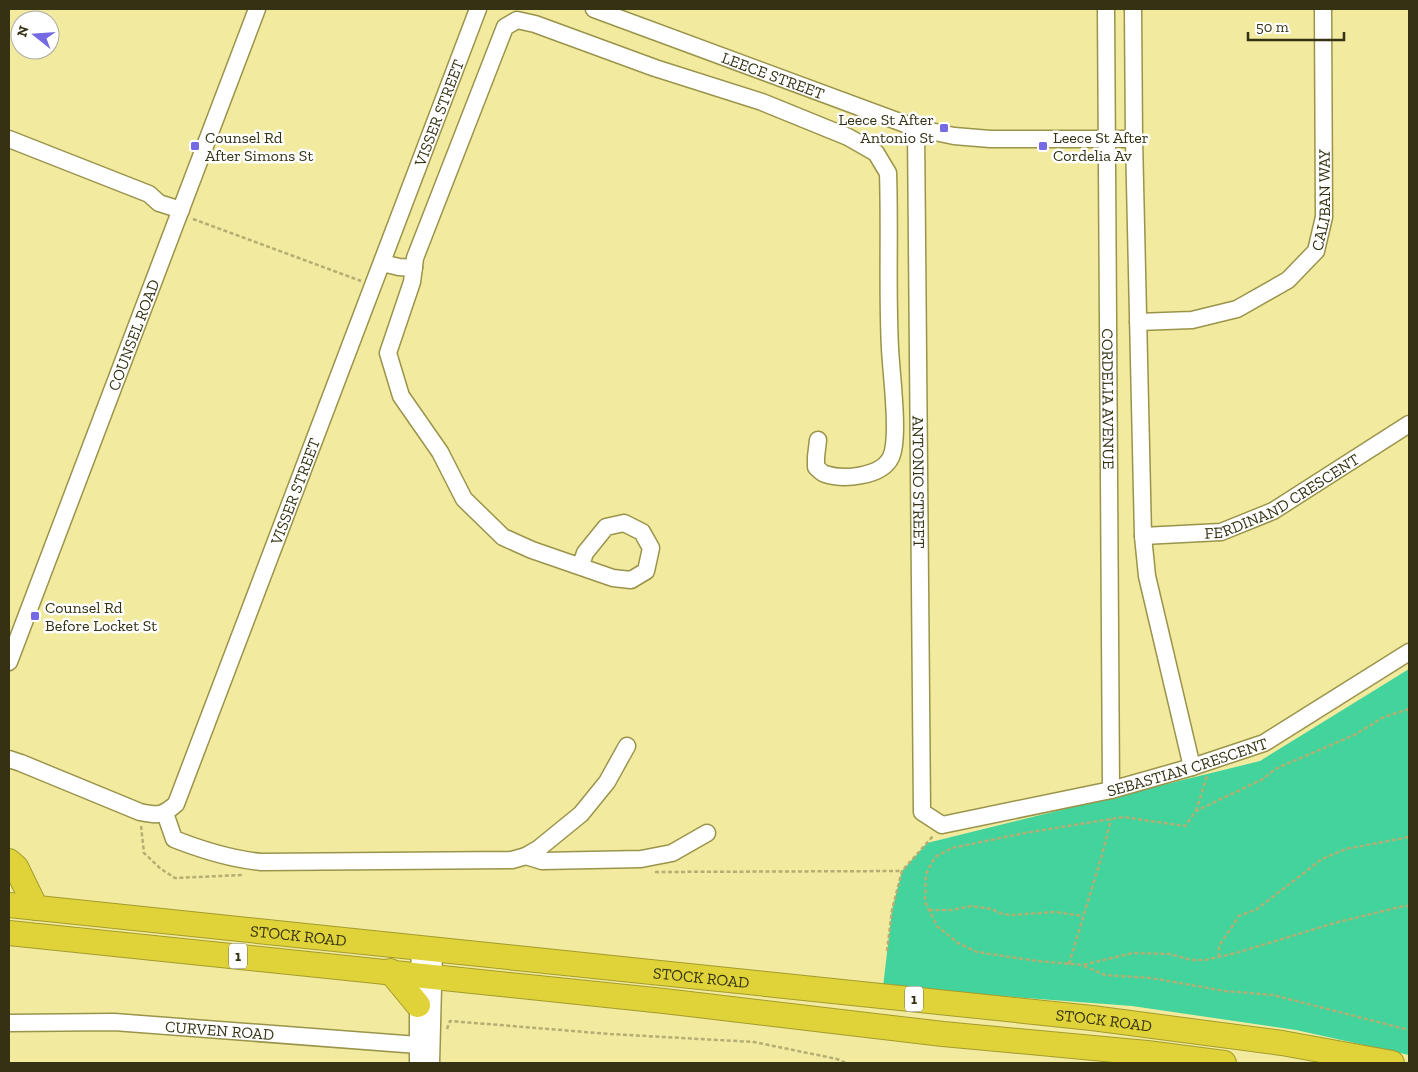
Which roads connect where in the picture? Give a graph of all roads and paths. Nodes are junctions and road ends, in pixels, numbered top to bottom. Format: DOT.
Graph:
graph roads {
  1 [pos="257,9"];
  2 [pos="478,9"];
  3 [pos="594,9"];
  4 [pos="1106,9"];
  5 [pos="1133,9"];
  6 [pos="1323,9"];
  7 [pos="916,128"];
  8 [pos="9,139"];
  9 [pos="1106,139"];
  10 [pos="1134,139"];
  11 [pos="181,208"];
  12 [pos="382,262"];
  13 [pos="414,268"];
  14 [pos="373,286"];
  15 [pos="1138,322"];
  16 [pos="1409,424"];
  17 [pos="818,440"];
  18 [pos="1143,536"];
  19 [pos="580,566"];
  20 [pos="1409,652"];
  21 [pos="9,662"];
  22 [pos="1409,709"];
  23 [pos="627,746"];
  24 [pos="9,759"];
  25 [pos="1192,768"];
  26 [pos="1208,774"];
  27 [pos="1111,790"];
  28 [pos="1196,811"];
  29 [pos="165,813"];
  30 [pos="1110,819"];
  31 [pos="942,825"];
  32 [pos="707,833"];
  33 [pos="1409,837"];
  34 [pos="526,856"];
  35 [pos="9,861"];
  36 [pos="9,905"];
  37 [pos="1409,906"];
  38 [pos="36,908"];
  39 [pos="929,910"];
  40 [pos="1083,916"];
  41 [pos="9,933"];
  42 [pos="427,948"];
  43 [pos="887,951"];
  44 [pos="1219,957"];
  45 [pos="1069,964"];
  46 [pos="1082,965"];
  47 [pos="390,972"];
  48 [pos="426,975"];
  49 [pos="418,1005"];
  50 [pos="9,1023"];
  51 [pos="447,1030"];
  52 [pos="1409,1030"];
  53 [pos="424,1045"];
  54 [pos="418,1063"];
  55 [pos="431,1063"];
  56 [pos="846,1063"];
  57 [pos="1224,1063"];
  58 [pos="1392,1063"];
  1 -- 11 [label="street, COUNSEL ROAD"];
  2 -- 12 [label="street, VISSER STREET"];
  3 -- 7 [label="street, LEECE STREET"];
  4 -- 9 [label="street, CORDELIA AVENUE"];
  5 -- 10 [label="street, CORDELIA AVENUE"];
  6 -- 15 [label="street, CALIBAN WAY"];
  7 -- 9 [label="street, LEECE STREET"];
  7 -- 31 [label="street, ANTONIO STREET"];
  8 -- 11 [label="street"];
  9 -- 10 [label="street, LEECE STREET"];
  9 -- 27 [label="street, CORDELIA AVENUE"];
  10 -- 15 [label="street, CORDELIA AVENUE"];
  11 -- 14 [label="path"];
  11 -- 21 [label="street, COUNSEL ROAD"];
  12 -- 13 [label="street"];
  12 -- 14 [label="street, VISSER STREET"];
  13 -- 17 [label="street"];
  13 -- 19 [label="street"];
  14 -- 29 [label="street, VISSER STREET"];
  15 -- 18 [label="street, CORDELIA AVENUE"];
  16 -- 18 [label="street, FERDINAND CRESCENT"];
  18 -- 25 [label="street, CORDELIA AVENUE"];
  20 -- 25 [label="street, SEBASTIAN CRESCENT"];
  22 -- 28 [label="path"];
  23 -- 34 [label="street"];
  24 -- 29 [label="street"];
  25 -- 27 [label="street, SEBASTIAN CRESCENT"];
  26 -- 28 [label="path"];
  27 -- 31 [label="street, SEBASTIAN CRESCENT"];
  28 -- 30 [label="path"];
  29 -- 34 [label="street"];
  30 -- 39 [label="path"];
  30 -- 40 [label="path"];
  31 -- 43 [label="path"];
  32 -- 34 [label="street"];
  33 -- 44 [label="path"];
  35 -- 38 [label="highway"];
  36 -- 38 [label="highway, STOCK ROAD / 1"];
  37 -- 44 [label="path"];
  38 -- 42 [label="highway, STOCK ROAD / 1"];
  39 -- 40 [label="path"];
  39 -- 45 [label="path"];
  40 -- 45 [label="path"];
  41 -- 47 [label="highway, STOCK ROAD / 1"];
  42 -- 48 [label="street"];
  42 -- 58 [label="highway, STOCK ROAD / 1"];
  44 -- 46 [label="path"];
  45 -- 46 [label="path"];
  46 -- 52 [label="path"];
  47 -- 48 [label="highway, STOCK ROAD / 1"];
  47 -- 49 [label="highway"];
  48 -- 49 [label="street"];
  48 -- 53 [label="street"];
  48 -- 57 [label="highway, STOCK ROAD / 1"];
  49 -- 53 [label="street"];
  50 -- 53 [label="street, CURVEN ROAD"];
  51 -- 56 [label="path"];
  53 -- 54 [label="street"];
  53 -- 55 [label="street"];
}
